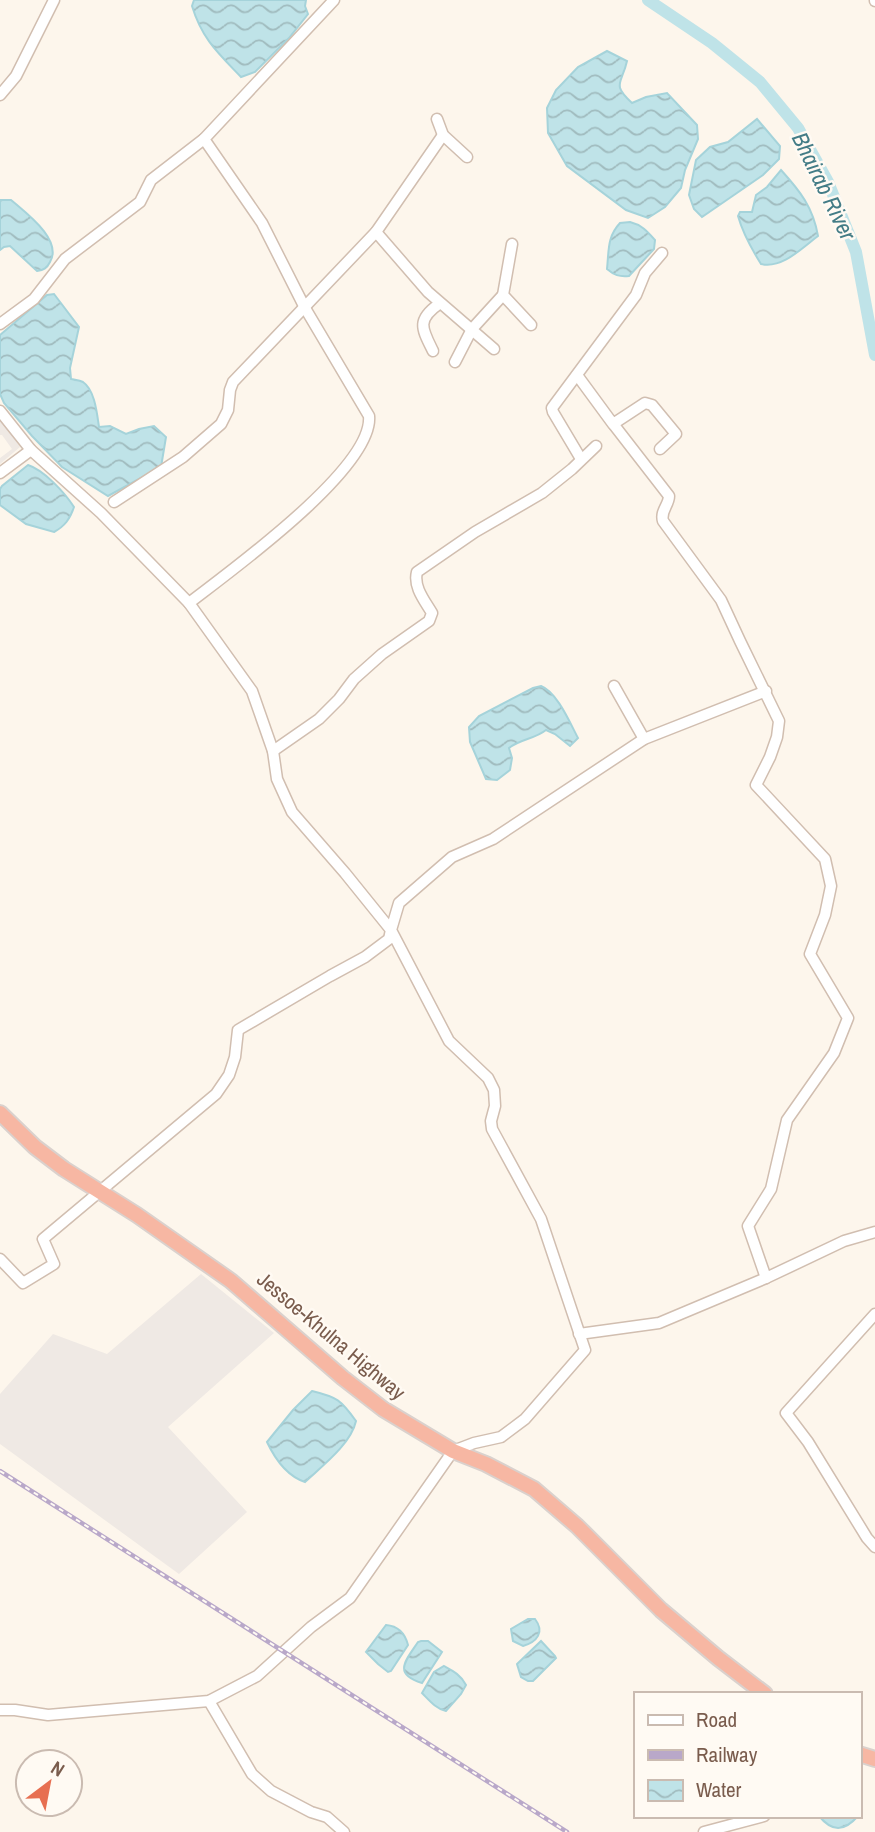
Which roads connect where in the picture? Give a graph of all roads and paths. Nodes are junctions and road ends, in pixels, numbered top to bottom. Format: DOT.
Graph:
graph roads {
  1 [pos="54,0"];
  2 [pos="334,0"];
  3 [pos="0,95"];
  4 [pos="437,119"];
  5 [pos="443,135"];
  6 [pos="204,139"];
  7 [pos="467,157"];
  8 [pos="376,232"];
  9 [pos="512,244"];
  10 [pos="662,253"];
  11 [pos="503,295"];
  12 [pos="439,304"];
  13 [pos="305,308"];
  14 [pos="0,324"];
  15 [pos="531,325"];
  16 [pos="472,329"];
  17 [pos="494,349"];
  18 [pos="433,351"];
  19 [pos="455,362"];
  20 [pos="577,376"];
  21 [pos="0,411"];
  22 [pos="614,425"];
  23 [pos="596,446"];
  24 [pos="660,449"];
  25 [pos="31,450"];
  26 [pos="581,459"];
  27 [pos="0,473"];
  28 [pos="114,502"];
  29 [pos="189,603"];
  30 [pos="614,686"];
  31 [pos="765,691"];
  32 [pos="644,740"];
  33 [pos="273,751"];
  34 [pos="391,930"];
  35 [pos="0,1113"];
  36 [pos="100,1191"];
  37 [pos="875,1232"];
  38 [pos="0,1259"];
  39 [pos="766,1278"];
  40 [pos="875,1314"];
  41 [pos="579,1334"];
  42 [pos="453,1451"];
  43 [pos="875,1547"];
  44 [pos="762,1692"];
  45 [pos="209,1701"];
  46 [pos="0,1710"];
  47 [pos="756,1818"];
  48 [pos="344,1832"];
  49 [pos="704,1832"];
  1 -- 3 [label="street"];
  2 -- 6 [label="street"];
  4 -- 5 [label="street"];
  5 -- 7 [label="street"];
  5 -- 8 [label="street"];
  6 -- 13 [label="street"];
  6 -- 14 [label="street"];
  8 -- 12 [label="street"];
  8 -- 13 [label="street"];
  9 -- 11 [label="street"];
  10 -- 20 [label="street"];
  11 -- 15 [label="street"];
  11 -- 16 [label="street"];
  12 -- 16 [label="street"];
  12 -- 18 [label="street"];
  13 -- 28 [label="street"];
  13 -- 29 [label="street"];
  16 -- 17 [label="street"];
  16 -- 19 [label="street"];
  20 -- 22 [label="street"];
  20 -- 26 [label="street"];
  21 -- 25 [label="street"];
  22 -- 24 [label="street"];
  22 -- 31 [label="street"];
  23 -- 26 [label="street"];
  25 -- 27 [label="street"];
  25 -- 29 [label="street"];
  26 -- 33 [label="street"];
  29 -- 33 [label="street"];
  30 -- 32 [label="street"];
  31 -- 32 [label="street"];
  31 -- 39 [label="street"];
  32 -- 34 [label="street"];
  33 -- 34 [label="street"];
  34 -- 36 [label="street"];
  34 -- 41 [label="street"];
  35 -- 36 [label="highway, Jessoe-Khulna Highway"];
  36 -- 38 [label="street"];
  36 -- 42 [label="highway, Jessoe-Khulna Highway"];
  37 -- 39 [label="street"];
  39 -- 41 [label="street"];
  40 -- 43 [label="street"];
  41 -- 42 [label="street"];
  42 -- 44 [label="highway, Jessoe-Khulna Highway"];
  42 -- 45 [label="street"];
  45 -- 46 [label="street"];
  45 -- 48 [label="street"];
  47 -- 49 [label="street"];
}
